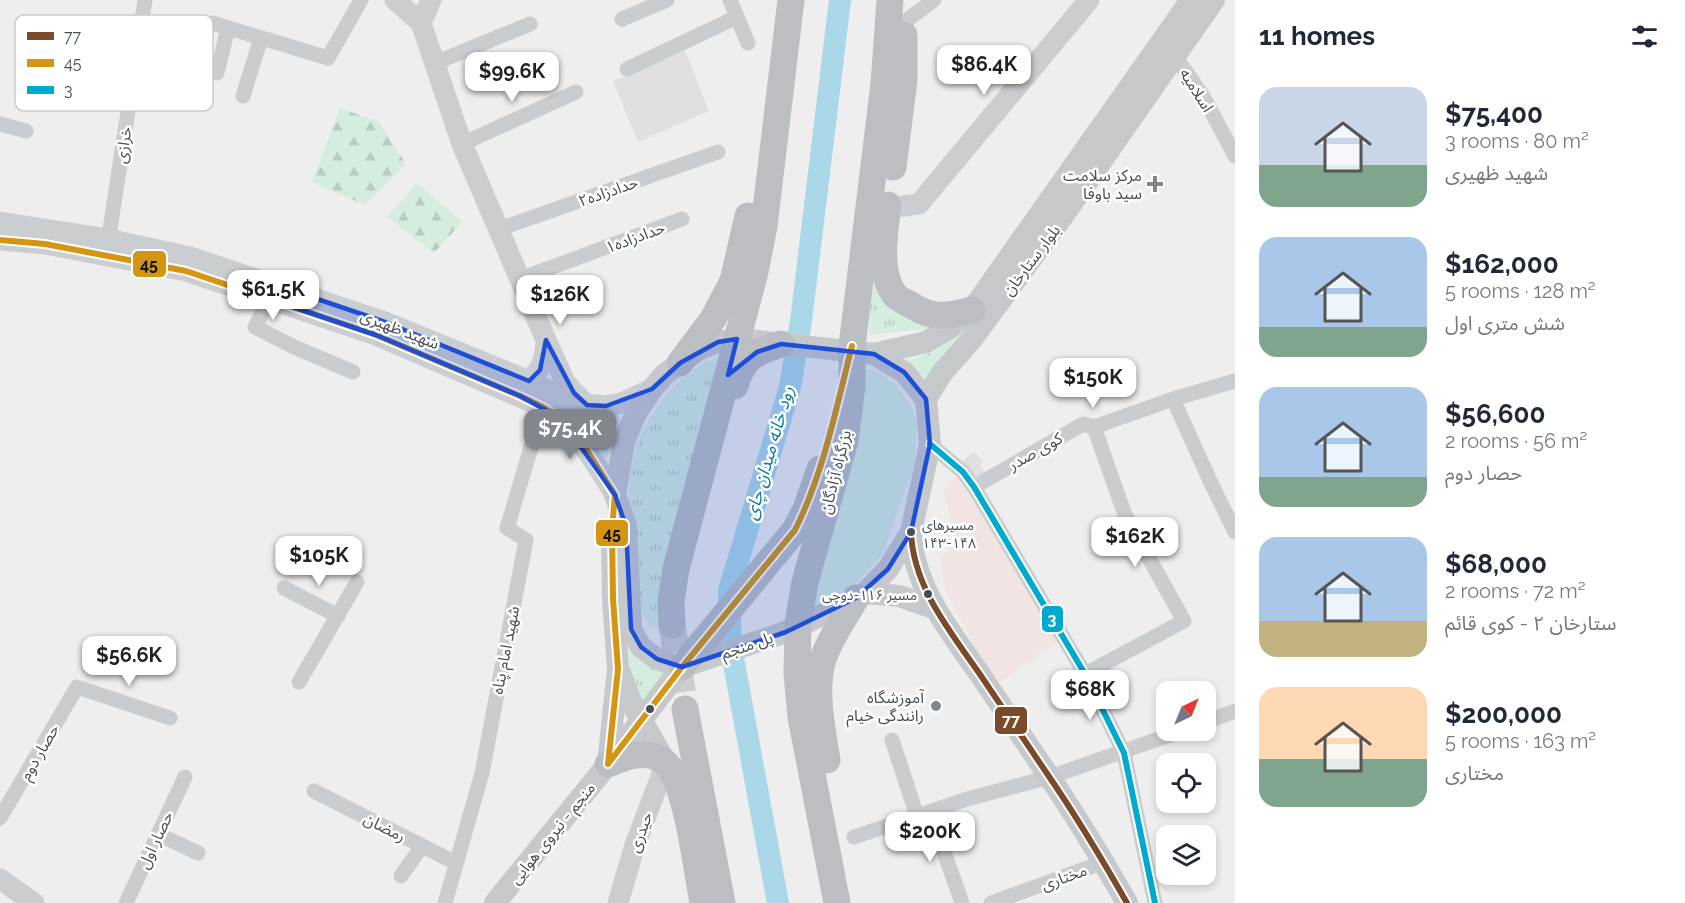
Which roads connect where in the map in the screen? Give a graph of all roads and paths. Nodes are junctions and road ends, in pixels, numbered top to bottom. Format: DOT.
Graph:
graph roads {
  1 [pos="145,0"];
  2 [pos="361,0"];
  3 [pos="395,0"];
  4 [pos="431,0"];
  5 [pos="667,0"];
  6 [pos="730,0"];
  7 [pos="774,0"];
  8 [pos="791,0"];
  9 [pos="890,0"];
  10 [pos="934,0"];
  11 [pos="1089,0"];
  12 [pos="1191,0"];
  13 [pos="1214,0"];
  14 [pos="901,12"];
  15 [pos="143,15"];
  16 [pos="737,17"];
  17 [pos="622,19"];
  18 [pos="213,23"];
  19 [pos="421,23"];
  20 [pos="530,24"];
  21 [pos="228,28"];
  22 [pos="261,38"];
  23 [pos="748,44"];
  24 [pos="1175,56"];
  25 [pos="435,63"];
  26 [pos="627,69"];
  27 [pos="217,73"];
  28 [pos="576,92"];
  29 [pos="243,96"];
  30 [pos="128,111"];
  31 [pos="0,124"];
  32 [pos="26,131"];
  33 [pos="462,144"];
  34 [pos="717,152"];
  35 [pos="1235,156"];
  36 [pos="888,208"];
  37 [pos="682,219"];
  38 [pos="0,222"];
  39 [pos="499,229"];
  40 [pos="0,240"];
  41 [pos="107,247"];
  42 [pos="520,279"];
  43 [pos="272,292"];
  44 [pos="972,310"];
  45 [pos="546,340"];
  46 [pos="781,344"];
  47 [pos="863,350"];
  48 [pos="680,363"];
  49 [pos="354,372"];
  50 [pos="529,381"];
  51 [pos="1235,381"];
  52 [pos="652,389"];
  53 [pos="926,399"];
  54 [pos="1173,399"];
  55 [pos="587,405"];
  56 [pos="543,407"];
  57 [pos="1094,427"];
  58 [pos="930,444"];
  59 [pos="974,487"];
  60 [pos="615,495"];
  61 [pos="911,532"];
  62 [pos="1235,532"];
  63 [pos="357,582"];
  64 [pos="284,588"];
  65 [pos="861,596"];
  66 [pos="934,608"];
  67 [pos="338,616"];
  68 [pos="682,667"];
  69 [pos="618,669"];
  70 [pos="1085,674"];
  71 [pos="299,682"];
  72 [pos="685,709"];
  73 [pos="1235,711"];
  74 [pos="170,718"];
  75 [pos="1216,718"];
  76 [pos="643,721"];
  77 [pos="892,740"];
  78 [pos="1156,741"];
  79 [pos="1124,753"];
  80 [pos="666,763"];
  81 [pos="608,764"];
  82 [pos="185,777"];
  83 [pos="1050,777"];
  84 [pos="314,791"];
  85 [pos="923,814"];
  86 [pos="0,818"];
  87 [pos="158,834"];
  88 [pos="854,837"];
  89 [pos="422,846"];
  90 [pos="198,853"];
  91 [pos="1104,862"];
  92 [pos="456,863"];
  93 [pos="401,876"];
  94 [pos="0,879"];
  95 [pos="34,903"];
  96 [pos="126,903"];
  97 [pos="445,903"];
  98 [pos="495,903"];
  99 [pos="618,903"];
  100 [pos="703,903"];
  101 [pos="722,903"];
  102 [pos="837,903"];
  103 [pos="850,903"];
  104 [pos="962,903"];
  105 [pos="991,903"];
  106 [pos="1127,903"];
  107 [pos="1155,903"];
  1 -- 15 [label="street, خرازی"];
  2 -- 22 [label="street"];
  3 -- 19 [label="main road"];
  4 -- 19 [label="main road"];
  5 -- 17 [label="street"];
  6 -- 16 [label="street"];
  7 -- 48 [label="highway"];
  8 -- 46 [label="highway"];
  9 -- 47 [label="highway, بزرگراه آزادگان"];
  10 -- 14 [label="street"];
  11 -- 36 [label="main road"];
  12 -- 44 [label="main road, بلوار ستارخان"];
  13 -- 24 [label="main road, بلوار ستارخان"];
  14 -- 36 [label="highway"];
  16 -- 23 [label="street"];
  16 -- 26 [label="street"];
  18 -- 21 [label="street"];
  19 -- 25 [label="main road"];
  20 -- 25 [label="street"];
  21 -- 22 [label="street"];
  21 -- 27 [label="street"];
  22 -- 29 [label="street"];
  24 -- 35 [label="street, اسلامیه"];
  24 -- 53 [label="main road, بلوار ستارخان"];
  25 -- 33 [label="main road"];
  28 -- 33 [label="street"];
  30 -- 41 [label="street, خرازی"];
  31 -- 32 [label="street"];
  33 -- 39 [label="main road"];
  34 -- 39 [label="street, حدادزاده۲"];
  36 -- 44 [label="highway"];
  37 -- 42 [label="street, حدادزاده۱"];
  38 -- 41 [label="main road, شهید ظهیری"];
  39 -- 42 [label="main road"];
  40 -- 41 [label="main road, شهید ظهیری"];
  41 -- 43 [label="main road, شهید ظهیری"];
  42 -- 45 [label="main road"];
  43 -- 49 [label="street"];
  43 -- 50 [label="main road, شهید ظهیری"];
  43 -- 56 [label="main road, شهید ظهیری"];
  44 -- 47 [label="main road, بلوار ستارخان"];
  45 -- 50 [label="main road"];
  45 -- 55 [label="main road"];
  46 -- 47 [label="main road"];
  46 -- 48 [label="main road"];
  47 -- 53 [label="main road"];
  47 -- 68 [label="highway"];
  47 -- 102 [label="highway, بزرگراه آزادگان"];
  48 -- 52 [label="main road"];
  50 -- 55 [label="main road, شهید ظهیری"];
  51 -- 54 [label="street, کوی صدر"];
  52 -- 55 [label="main road, شهید ظهیری"];
  52 -- 60 [label="main road"];
  53 -- 58 [label="main road"];
  54 -- 57 [label="street, کوی صدر"];
  54 -- 62 [label="street"];
  56 -- 60 [label="main road, شهید ظهیری"];
  56 -- 92 [label="street, شهید امام پناه"];
  57 -- 59 [label="street, کوی صدر"];
  57 -- 70 [label="street"];
  58 -- 59 [label="street"];
  58 -- 61 [label="main road"];
  59 -- 70 [label="street"];
  60 -- 68 [label="main road"];
  60 -- 69 [label="main road"];
  61 -- 65 [label="main road"];
  61 -- 66 [label="main road"];
  63 -- 67 [label="street"];
  64 -- 67 [label="street"];
  65 -- 66 [label="main road"];
  65 -- 68 [label="main road, پل منجم"];
  65 -- 103 [label="highway"];
  66 -- 83 [label="main road"];
  67 -- 71 [label="street"];
  68 -- 76 [label="main road, منجم - نیروی هوایی"];
  69 -- 76 [label="main road"];
  69 -- 81 [label="main road"];
  70 -- 79 [label="street"];
  72 -- 101 [label="highway"];
  73 -- 75 [label="street"];
  74 -- 86 [label="street, حصار دوم"];
  76 -- 80 [label="main road"];
  76 -- 81 [label="main road, منجم - نیروی هوایی"];
  77 -- 85 [label="street"];
  78 -- 79 [label="street"];
  79 -- 83 [label="street"];
  79 -- 107 [label="street"];
  80 -- 81 [label="highway"];
  80 -- 99 [label="main road, حیدری"];
  80 -- 100 [label="highway"];
  81 -- 98 [label="main road, منجم - نیروی هوایی"];
  82 -- 87 [label="street, حصار اول"];
  83 -- 85 [label="street"];
  83 -- 91 [label="main road"];
  84 -- 89 [label="street, رمضان"];
  85 -- 88 [label="street"];
  85 -- 104 [label="street"];
  87 -- 90 [label="street"];
  87 -- 96 [label="street, حصار اول"];
  89 -- 92 [label="street, رمضان"];
  89 -- 93 [label="street"];
  91 -- 105 [label="street, مختاری"];
  91 -- 106 [label="main road"];
  92 -- 97 [label="street, شهید امام پناه"];
  94 -- 95 [label="main road"];
}
